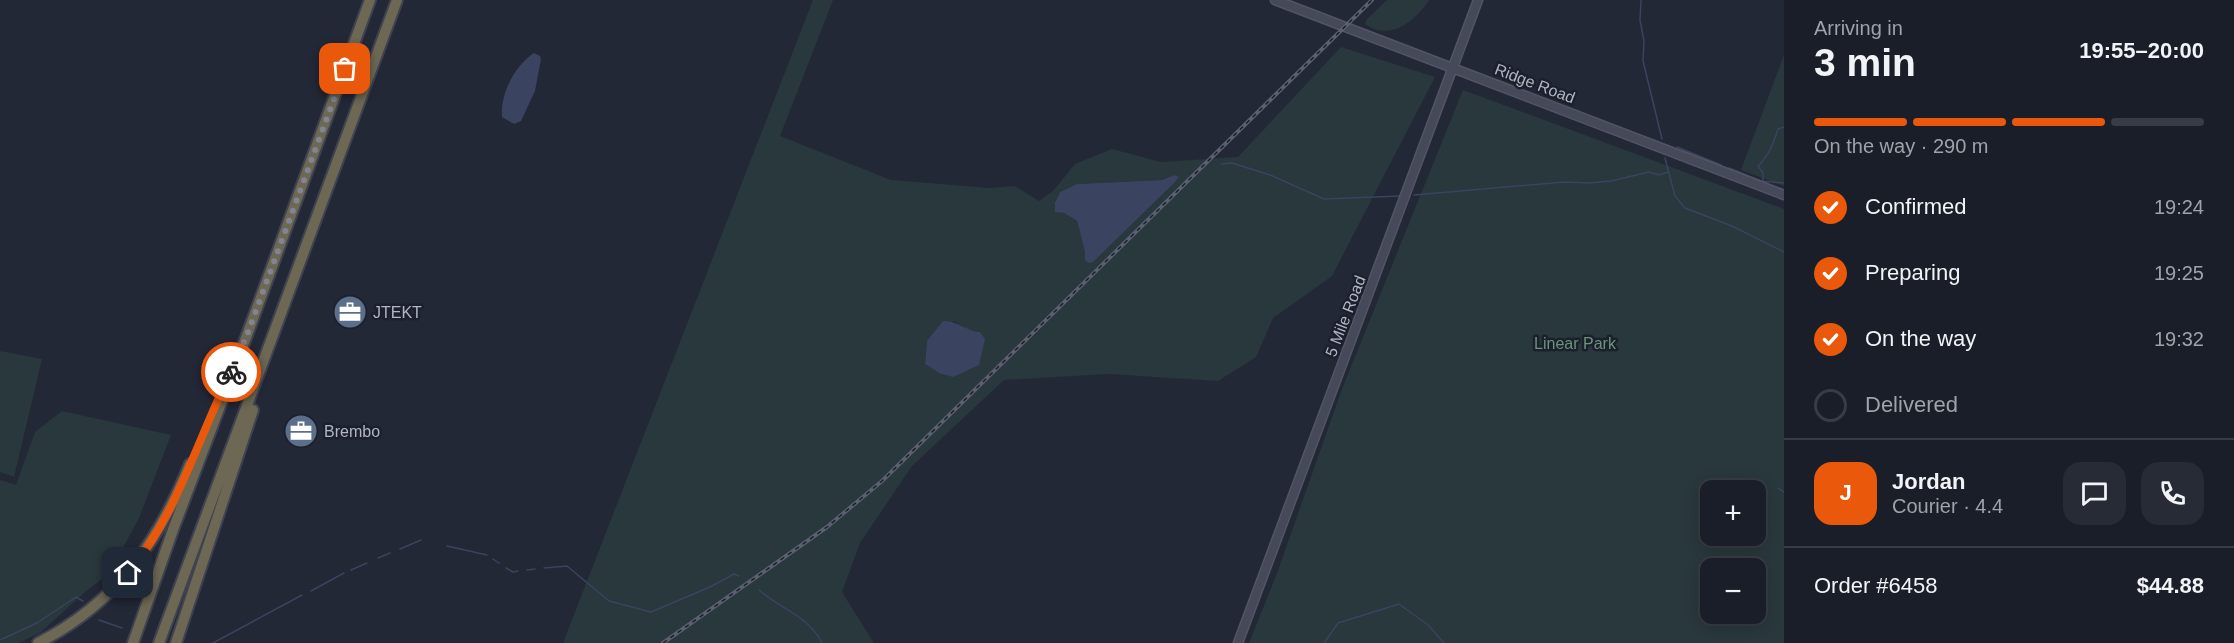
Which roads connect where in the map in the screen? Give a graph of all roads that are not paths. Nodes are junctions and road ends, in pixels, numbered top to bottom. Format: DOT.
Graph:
graph roads {
  1 [pos="370,0"];
  2 [pos="397,0"];
  3 [pos="1275,0"];
  4 [pos="1478,0"];
  5 [pos="1454,68"];
  6 [pos="1784,195"];
  7 [pos="273,338"];
  8 [pos="240,355"];
  9 [pos="38,643"];
  10 [pos="133,643"];
  11 [pos="159,643"];
  12 [pos="176,643"];
  13 [pos="1238,643"];
  1 -- 8 [label="highway"];
  2 -- 7 [label="highway"];
  3 -- 5 [label="street, Ridge Road"];
  4 -- 5 [label="street, 5 Mile Road"];
  5 -- 6 [label="street, Ridge Road"];
  5 -- 13 [label="street, 5 Mile Road"];
  7 -- 11 [label="highway"];
  7 -- 12 [label="highway"];
  8 -- 9 [label="highway"];
  8 -- 10 [label="highway"];
}
